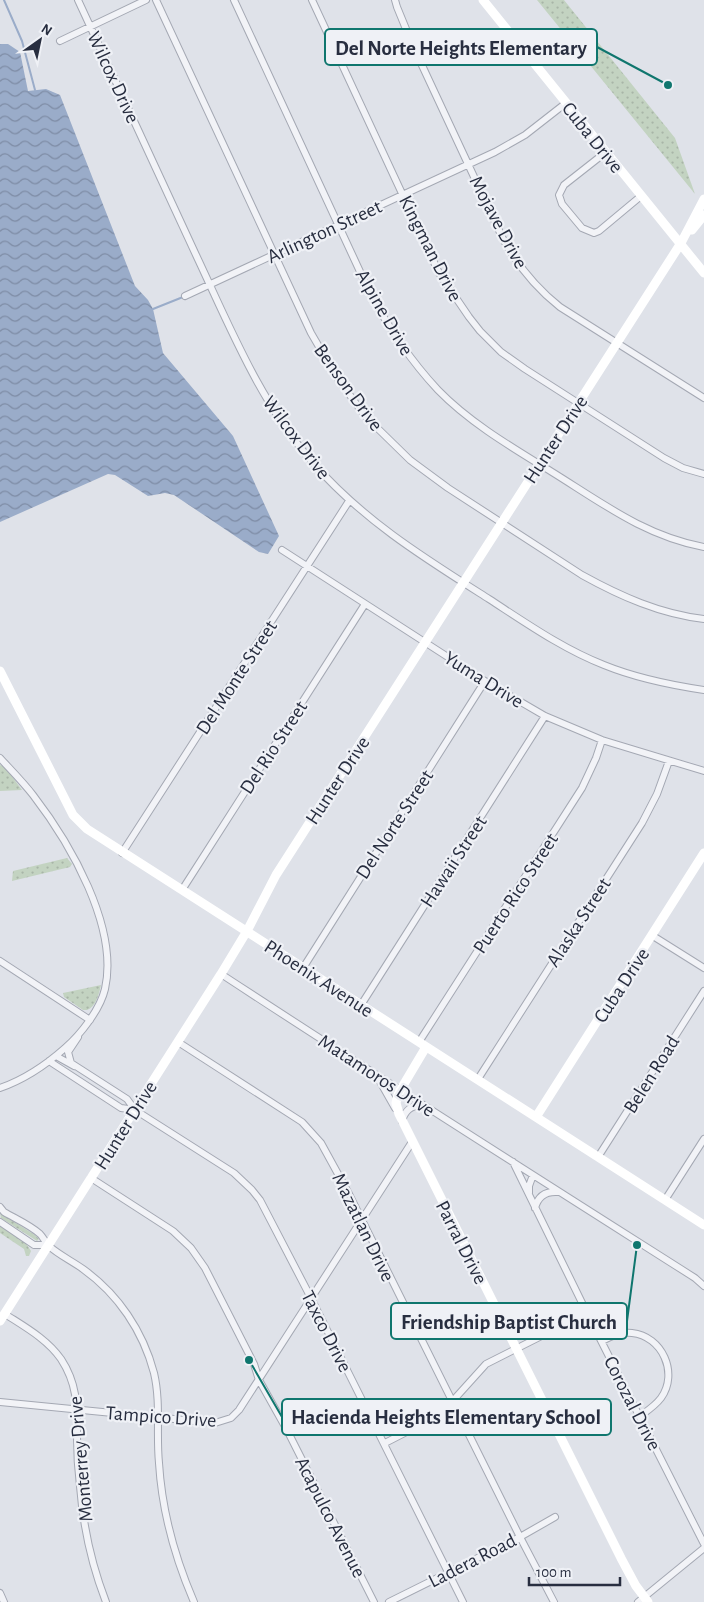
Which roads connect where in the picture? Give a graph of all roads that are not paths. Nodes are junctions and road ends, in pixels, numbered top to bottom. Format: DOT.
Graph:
graph roads {
  1 [pos="78,0"];
  2 [pos="146,0"];
  3 [pos="156,0"];
  4 [pos="234,0"];
  5 [pos="312,0"];
  6 [pos="395,0"];
  7 [pos="483,0"];
  8 [pos="90,27"];
  9 [pos="60,41"];
  10 [pos="566,103"];
  11 [pos="606,152"];
  12 [pos="468,165"];
  13 [pos="403,194"];
  14 [pos="641,196"];
  15 [pos="704,199"];
  16 [pos="704,215"];
  17 [pos="338,225"];
  18 [pos="681,243"];
  19 [pos="274,254"];
  20 [pos="704,273"];
  21 [pos="210,284"];
  22 [pos="185,296"];
  23 [pos="617,343"];
  24 [pos="704,398"];
  25 [pos="579,403"];
  26 [pos="540,464"];
  27 [pos="704,474"];
  28 [pos="349,500"];
  29 [pos="502,523"];
  30 [pos="704,547"];
  31 [pos="282,550"];
  32 [pos="306,567"];
  33 [pos="464,583"];
  34 [pos="365,604"];
  35 [pos="704,619"];
  36 [pos="426,642"];
  37 [pos="1,676"];
  38 [pos="485,681"];
  39 [pos="704,690"];
  40 [pos="545,716"];
  41 [pos="602,740"];
  42 [pos="0,758"];
  43 [pos="669,761"];
  44 [pos="704,771"];
  45 [pos="122,853"];
  46 [pos="704,853"];
  47 [pos="182,890"];
  48 [pos="247,931"];
  49 [pos="653,936"];
  50 [pos="0,961"];
  51 [pos="303,968"];
  52 [pos="704,968"];
  53 [pos="221,974"];
  54 [pos="704,991"];
  55 [pos="361,1005"];
  56 [pos="90,1020"];
  57 [pos="78,1037"];
  58 [pos="178,1042"];
  59 [pos="423,1044"];
  60 [pos="56,1056"];
  61 [pos="49,1061"];
  62 [pos="77,1068"];
  63 [pos="376,1074"];
  64 [pos="478,1079"];
  65 [pos="0,1088"];
  66 [pos="400,1091"];
  67 [pos="427,1107"];
  68 [pos="135,1110"];
  69 [pos="536,1117"];
  70 [pos="400,1118"];
  71 [pos="704,1139"];
  72 [pos="412,1142"];
  73 [pos="598,1157"];
  74 [pos="512,1161"];
  75 [pos="533,1175"];
  76 [pos="91,1178"];
  77 [pos="560,1192"];
  78 [pos="530,1197"];
  79 [pos="665,1200"];
  80 [pos="0,1207"];
  81 [pos="535,1208"];
  82 [pos="361,1220"];
  83 [pos="0,1222"];
  84 [pos="704,1225"];
  85 [pos="48,1245"];
  86 [pos="704,1286"];
  87 [pos="311,1298"];
  88 [pos="586,1313"];
  89 [pos="2,1318"];
  90 [pos="602,1341"];
  91 [pos="516,1349"];
  92 [pos="259,1380"];
  93 [pos="0,1402"];
  94 [pos="454,1402"];
  95 [pos="78,1410"];
  96 [pos="640,1416"];
  97 [pos="159,1418"];
  98 [pos="384,1443"];
  99 [pos="555,1516"];
  100 [pos="520,1537"];
  101 [pos="704,1544"];
  102 [pos="704,1548"];
  103 [pos="448,1572"];
  104 [pos="0,1593"];
  105 [pos="643,1600"];
  106 [pos="4,1602"];
  107 [pos="106,1602"];
  108 [pos="194,1602"];
  109 [pos="374,1602"];
  110 [pos="389,1602"];
  111 [pos="463,1602"];
  112 [pos="554,1602"];
  1 -- 8 [label="street, Wilcox Drive"];
  2 -- 8 [label="street"];
  3 -- 19 [label="street, Benson Drive"];
  4 -- 17 [label="street, Alpine Drive"];
  5 -- 13 [label="street, Kingman Drive"];
  6 -- 12 [label="street, Mojave Drive"];
  7 -- 10 [label="street, Cuba Drive"];
  8 -- 9 [label="street"];
  8 -- 21 [label="street, Wilcox Drive"];
  10 -- 11 [label="street, Cuba Drive"];
  10 -- 12 [label="street, Arlington Street"];
  11 -- 14 [label="street, Cuba Drive"];
  11 -- 14 [label="street"];
  12 -- 13 [label="street, Arlington Street"];
  12 -- 23 [label="street, Mojave Drive"];
  13 -- 17 [label="street, Arlington Street"];
  13 -- 25 [label="street, Kingman Drive"];
  14 -- 18 [label="street, Cuba Drive"];
  15 -- 18 [label="street, Hunter Drive"];
  16 -- 18 [label="street, Hunter Drive"];
  17 -- 19 [label="street, Arlington Street"];
  17 -- 26 [label="street, Alpine Drive"];
  18 -- 20 [label="street, Cuba Drive"];
  18 -- 23 [label="street, Hunter Drive"];
  19 -- 21 [label="street, Arlington Street"];
  19 -- 29 [label="street, Benson Drive"];
  21 -- 22 [label="street, Arlington Street"];
  21 -- 28 [label="street, Wilcox Drive"];
  23 -- 24 [label="street, Mojave Drive"];
  23 -- 25 [label="street, Hunter Drive"];
  25 -- 26 [label="street, Hunter Drive"];
  25 -- 27 [label="street, Kingman Drive"];
  26 -- 29 [label="street, Hunter Drive"];
  26 -- 30 [label="street, Alpine Drive"];
  28 -- 32 [label="street, Del Monte Street"];
  28 -- 33 [label="street, Wilcox Drive"];
  29 -- 33 [label="street, Hunter Drive"];
  29 -- 35 [label="street, Benson Drive"];
  31 -- 32 [label="street, Yuma Drive"];
  32 -- 34 [label="street, Yuma Drive"];
  32 -- 45 [label="street, Del Monte Street"];
  33 -- 36 [label="street, Hunter Drive"];
  33 -- 39 [label="street, Wilcox Drive"];
  34 -- 36 [label="street, Yuma Drive"];
  34 -- 47 [label="street, Del Rio Street"];
  36 -- 38 [label="street, Yuma Drive"];
  36 -- 48 [label="street, Hunter Drive"];
  37 -- 45 [label="street, Phoenix Avenue"];
  38 -- 40 [label="street, Yuma Drive"];
  38 -- 51 [label="street, Del Norte Street"];
  40 -- 41 [label="street, Yuma Drive"];
  40 -- 55 [label="street, Hawaii Street"];
  41 -- 43 [label="street, Yuma Drive"];
  41 -- 59 [label="street, Puerto Rico Street"];
  42 -- 56 [label="street"];
  43 -- 44 [label="street, Yuma Drive"];
  43 -- 64 [label="street, Alaska Street"];
  45 -- 47 [label="street, Phoenix Avenue"];
  46 -- 49 [label="street, Cuba Drive"];
  47 -- 48 [label="street, Phoenix Avenue"];
  48 -- 51 [label="street, Phoenix Avenue"];
  48 -- 53 [label="street, Hunter Drive"];
  49 -- 52 [label="street"];
  49 -- 69 [label="street, Cuba Drive"];
  50 -- 56 [label="street"];
  51 -- 55 [label="street, Phoenix Avenue"];
  53 -- 58 [label="street, Hunter Drive"];
  53 -- 63 [label="street, Matamoros Drive"];
  54 -- 73 [label="street, Belen Road"];
  55 -- 59 [label="street, Phoenix Avenue"];
  56 -- 57 [label="street"];
  57 -- 60 [label="street"];
  57 -- 62 [label="street"];
  58 -- 68 [label="street, Hunter Drive"];
  58 -- 82 [label="street, Mazatlan Drive"];
  59 -- 64 [label="street, Phoenix Avenue"];
  59 -- 66 [label="street, Puerto Rico Street"];
  60 -- 61 [label="street"];
  60 -- 62 [label="street"];
  61 -- 65 [label="street"];
  61 -- 68 [label="street"];
  62 -- 68 [label="street"];
  63 -- 66 [label="street, Matamoros Drive"];
  63 -- 70 [label="street, Parral Drive"];
  64 -- 69 [label="street, Phoenix Avenue"];
  66 -- 67 [label="street, Matamoros Drive"];
  66 -- 70 [label="street, Parral Drive"];
  67 -- 70 [label="street"];
  67 -- 74 [label="street, Matamoros Drive"];
  68 -- 76 [label="street, Hunter Drive"];
  68 -- 87 [label="street, Taxco Drive"];
  69 -- 73 [label="street, Phoenix Avenue"];
  70 -- 72 [label="street, Parral Drive"];
  71 -- 79 [label="street"];
  72 -- 82 [label="street, Tampico Drive"];
  72 -- 91 [label="street, Parral Drive"];
  73 -- 79 [label="street, Phoenix Avenue"];
  74 -- 75 [label="street, Matamoros Drive"];
  74 -- 78 [label="street, Corozal Drive"];
  75 -- 77 [label="street, Matamoros Drive"];
  75 -- 78 [label="street"];
  76 -- 85 [label="street, Hunter Drive"];
  76 -- 92 [label="street, Acapulco Avenue"];
  77 -- 81 [label="street"];
  77 -- 86 [label="street, Matamoros Drive"];
  78 -- 81 [label="street, Corozal Drive"];
  79 -- 84 [label="street, Phoenix Avenue"];
  80 -- 85 [label="street"];
  81 -- 88 [label="street, Corozal Drive"];
  82 -- 87 [label="street, Tampico Drive"];
  82 -- 94 [label="street, Mazatlan Drive"];
  83 -- 85 [label="street"];
  85 -- 89 [label="street, Hunter Drive"];
  85 -- 97 [label="street"];
  87 -- 92 [label="street, Tampico Drive"];
  87 -- 98 [label="street, Taxco Drive"];
  88 -- 90 [label="street, Corozal Drive"];
  88 -- 91 [label="street"];
  89 -- 95 [label="street, Monterrey Drive"];
  90 -- 96 [label="street, Corozal Drive"];
  90 -- 96 [label="street"];
  91 -- 94 [label="street"];
  91 -- 105 [label="street, Parral Drive"];
  92 -- 97 [label="street, Tampico Drive"];
  92 -- 109 [label="street, Acapulco Avenue"];
  93 -- 95 [label="street, Tampico Drive"];
  94 -- 98 [label="street"];
  94 -- 100 [label="street, Mazatlan Drive"];
  95 -- 97 [label="street, Tampico Drive"];
  95 -- 107 [label="street, Monterrey Drive"];
  96 -- 101 [label="street, Corozal Drive"];
  97 -- 108 [label="street"];
  98 -- 103 [label="street, Taxco Drive"];
  99 -- 100 [label="street, Ladera Road"];
  100 -- 103 [label="street, Ladera Road"];
  100 -- 112 [label="street, Mazatlan Drive"];
  102 -- 105 [label="street"];
  103 -- 110 [label="street, Ladera Road"];
  103 -- 111 [label="street, Taxco Drive"];
  104 -- 106 [label="street"];
}
